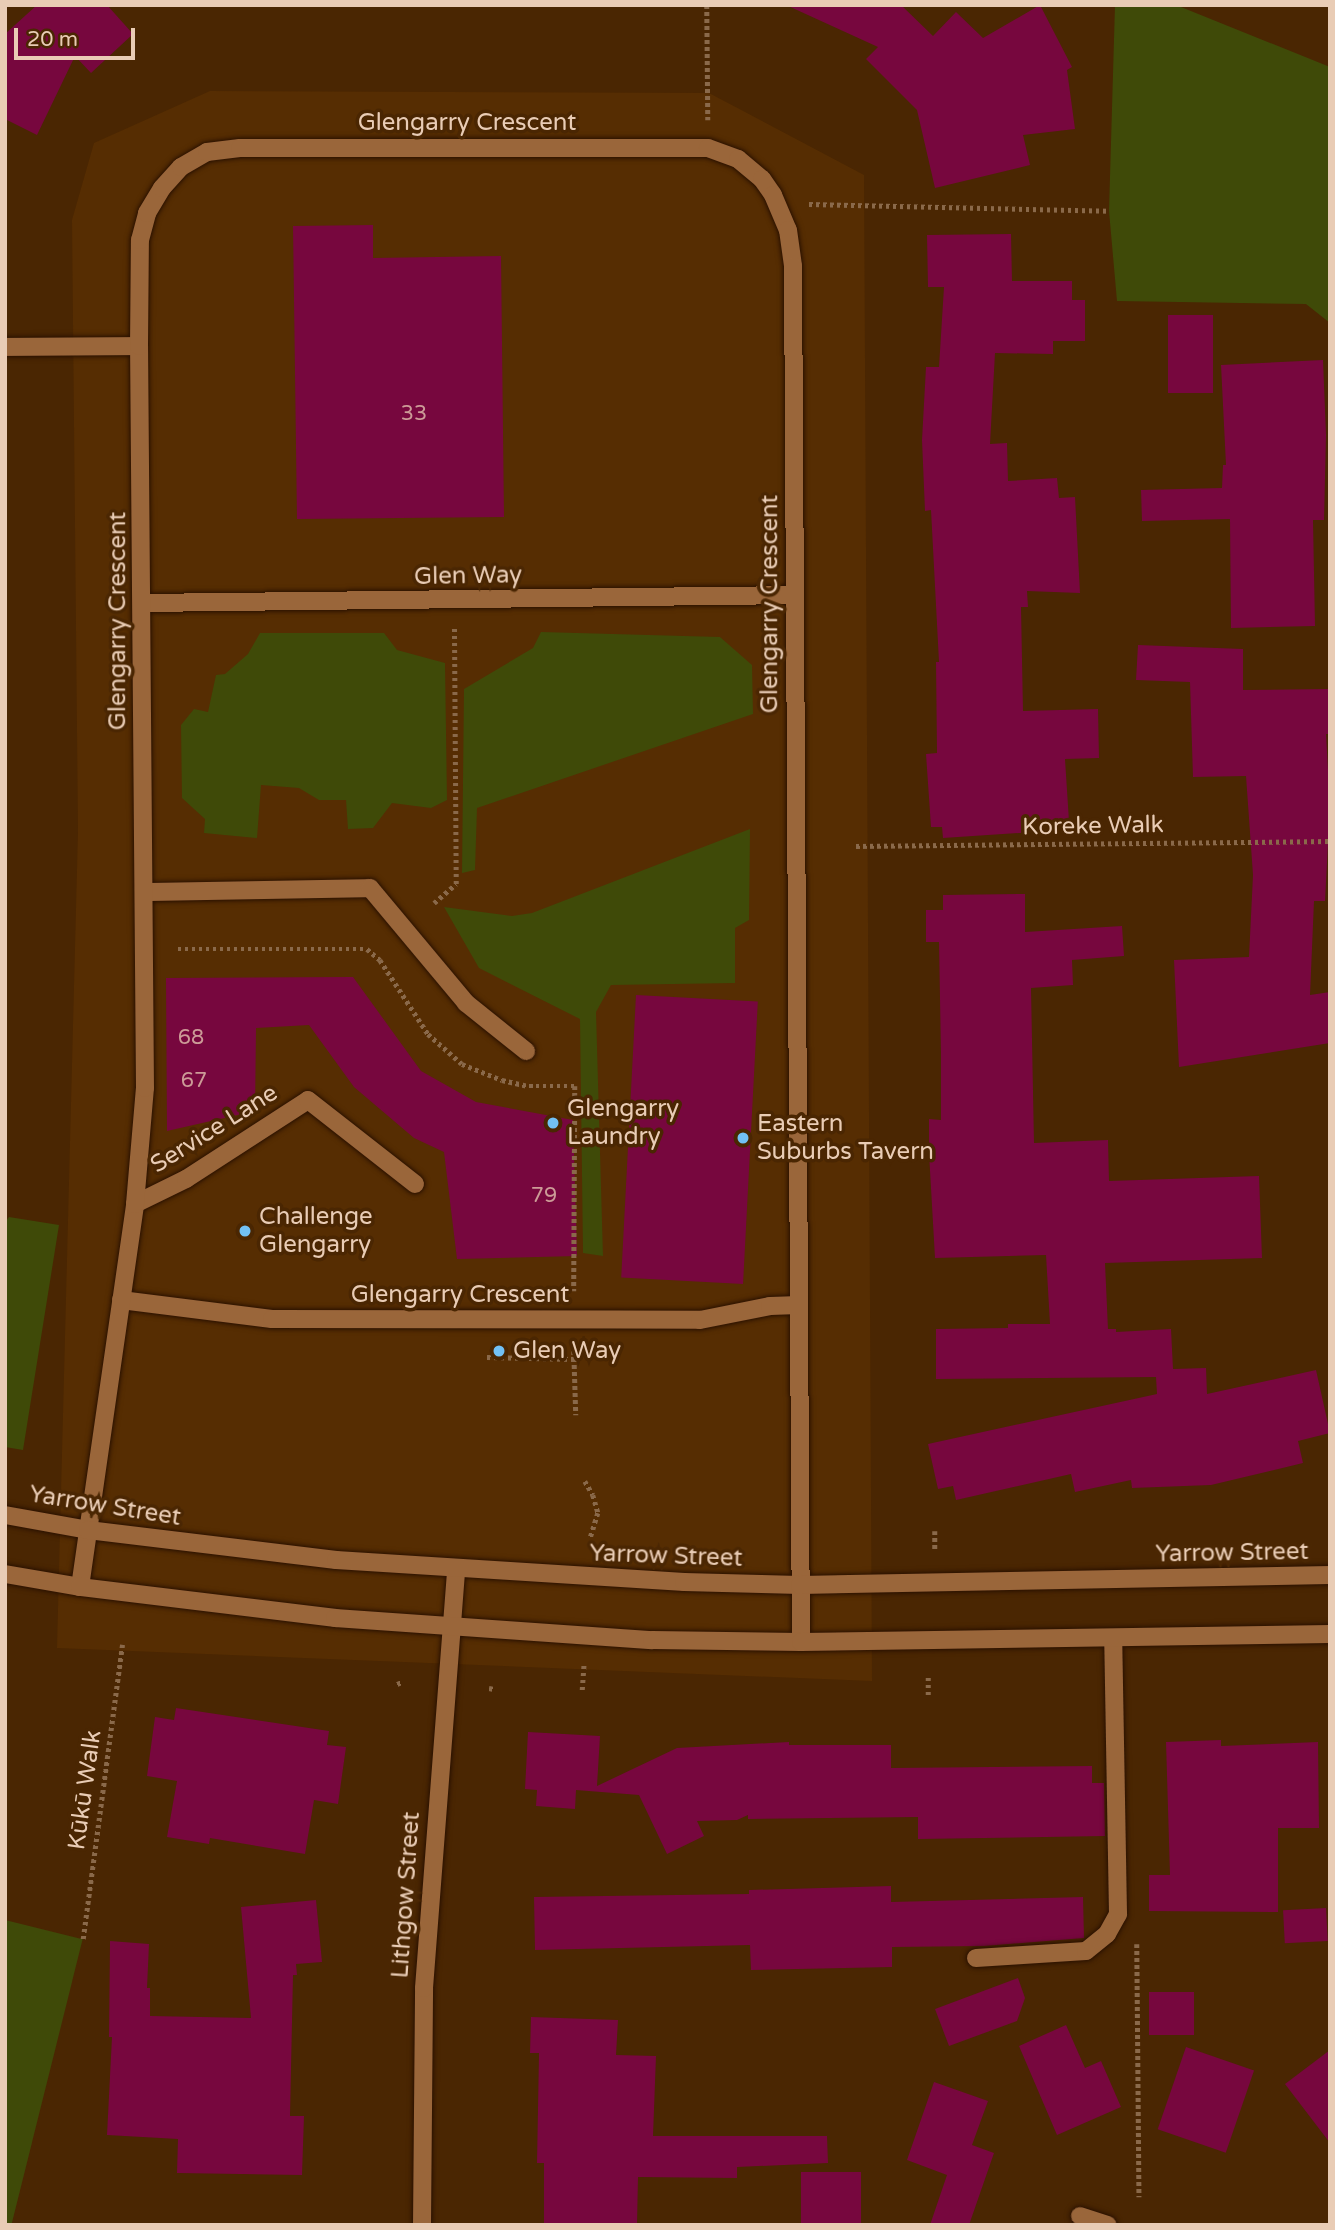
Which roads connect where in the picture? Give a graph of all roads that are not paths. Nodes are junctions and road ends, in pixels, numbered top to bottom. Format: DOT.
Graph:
graph roads {
  1 [pos="139,346"];
  2 [pos="5,347"];
  3 [pos="794,595"];
  4 [pos="143,603"];
  5 [pos="144,892"];
  6 [pos="526,1051"];
  7 [pos="415,1184"];
  8 [pos="135,1204"];
  9 [pos="121,1300"];
  10 [pos="799,1305"];
  11 [pos="5,1515"];
  12 [pos="88,1530"];
  13 [pos="456,1570"];
  14 [pos="5,1574"];
  15 [pos="1330,1575"];
  16 [pos="800,1585"];
  17 [pos="80,1587"];
  18 [pos="452,1627"];
  19 [pos="1330,1634"];
  20 [pos="1112,1638"];
  21 [pos="801,1642"];
  22 [pos="976,1958"];
  23 [pos="1080,2216"];
  24 [pos="422,2225"];
  25 [pos="1108,2225"];
  1 -- 2 [label="street"];
  1 -- 3 [label="street, Glengarry Crescent"];
  1 -- 4 [label="street, Glengarry Crescent"];
  3 -- 4 [label="street, Glen Way"];
  3 -- 10 [label="street, Glengarry Crescent"];
  4 -- 5 [label="street, Glengarry Crescent"];
  5 -- 6 [label="street"];
  5 -- 8 [label="street, Glengarry Crescent"];
  7 -- 8 [label="street, Service Lane"];
  8 -- 9 [label="street, Glengarry Crescent"];
  9 -- 10 [label="street, Glengarry Crescent"];
  9 -- 12 [label="street, Glengarry Crescent"];
  10 -- 16 [label="street, Glengarry Crescent"];
  11 -- 12 [label="street, Yarrow Street"];
  12 -- 13 [label="street, Yarrow Street"];
  12 -- 17 [label="street, Glengarry Crescent"];
  13 -- 16 [label="street, Yarrow Street"];
  13 -- 18 [label="street, Lithgow Street"];
  14 -- 17 [label="street"];
  15 -- 16 [label="street, Yarrow Street"];
  16 -- 21 [label="street, Glengarry Crescent"];
  17 -- 18 [label="street"];
  18 -- 21 [label="street"];
  18 -- 24 [label="street, Lithgow Street"];
  19 -- 20 [label="street"];
  20 -- 21 [label="street"];
  20 -- 22 [label="street"];
  23 -- 25 [label="street"];
}
